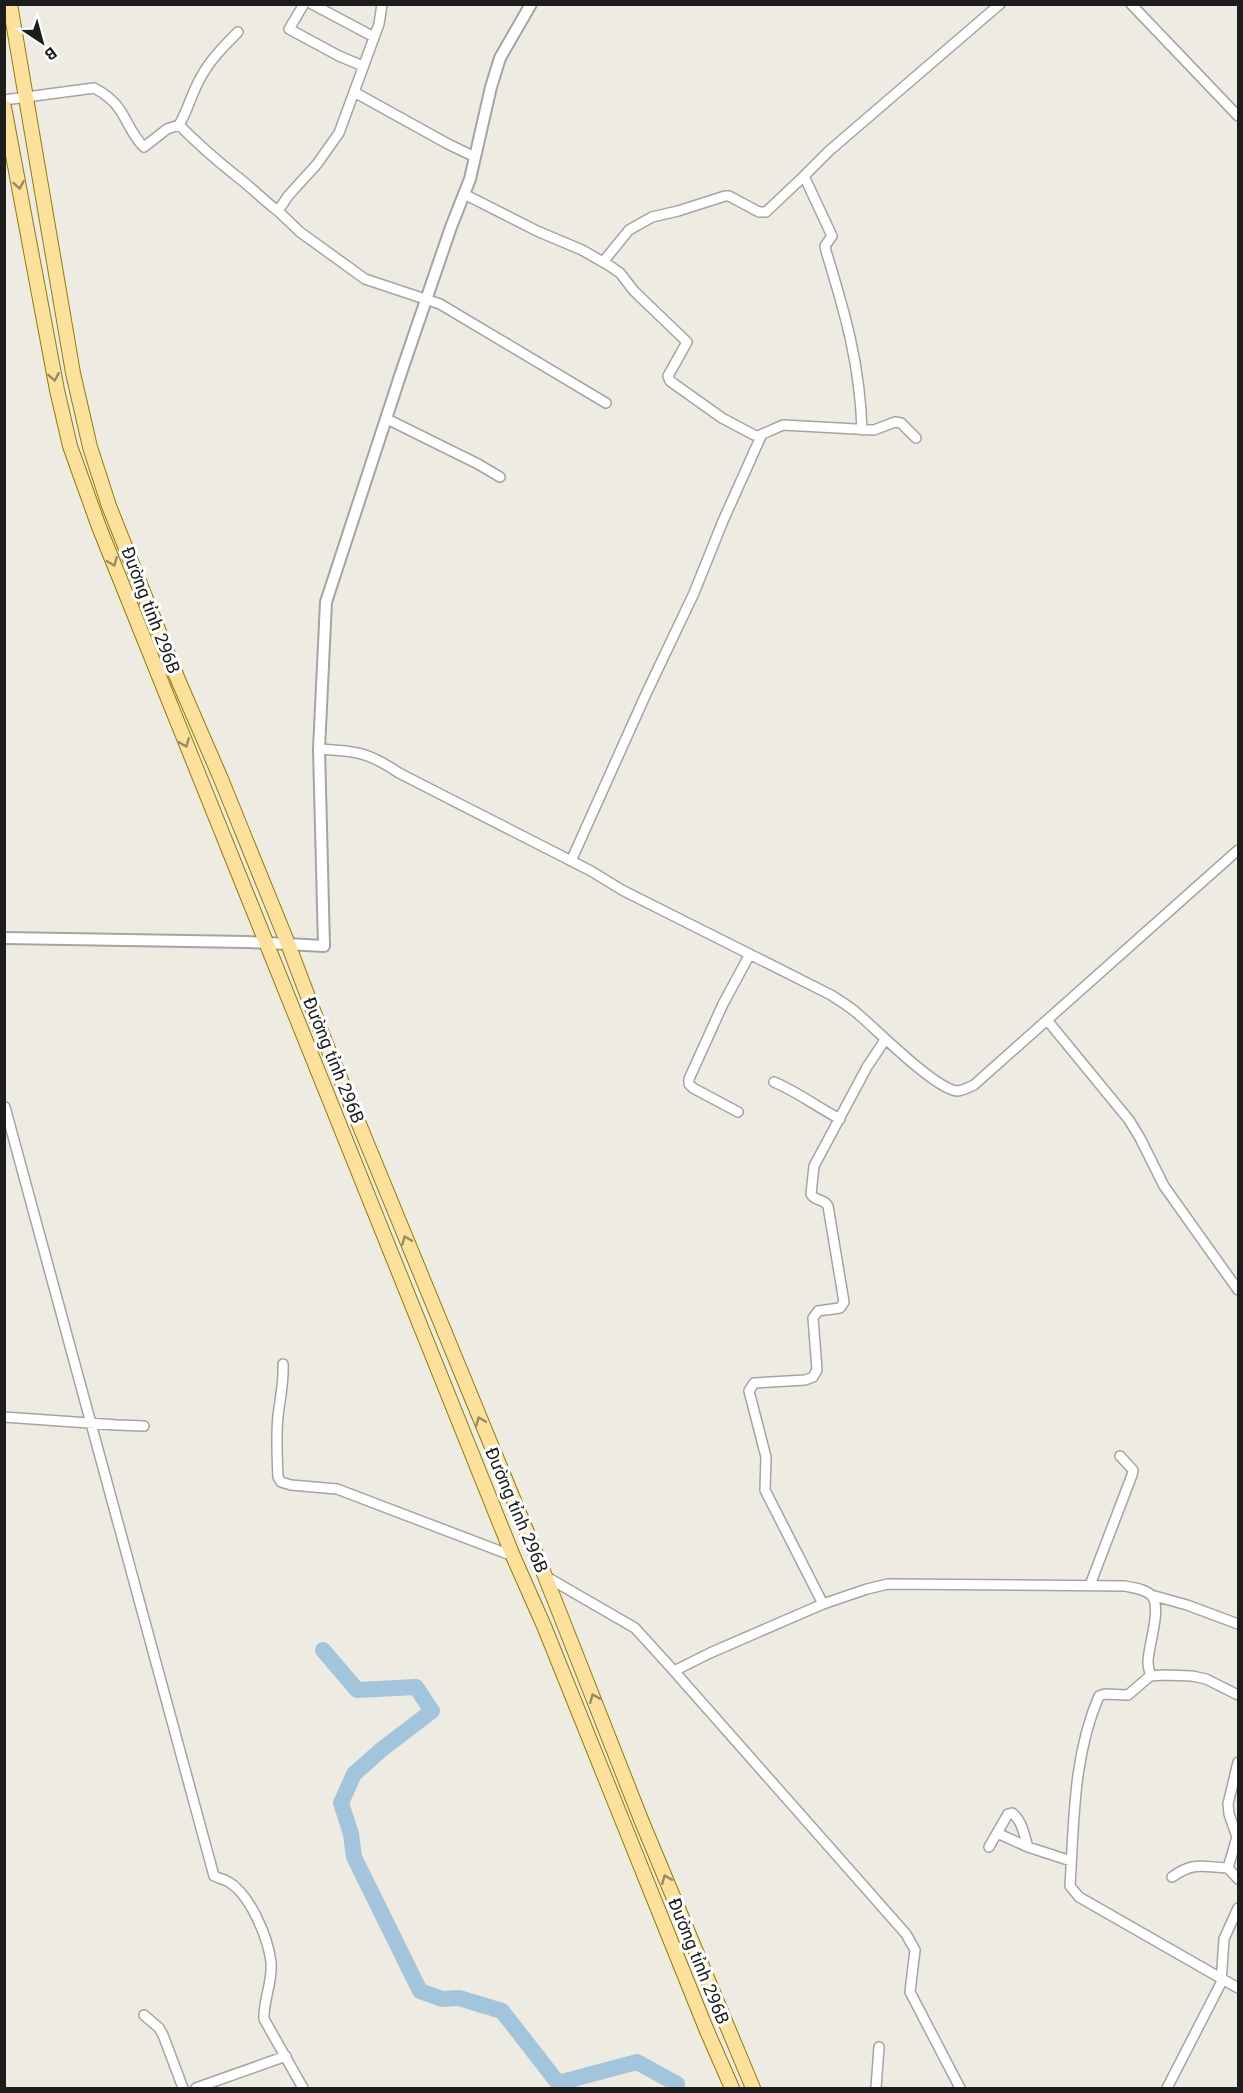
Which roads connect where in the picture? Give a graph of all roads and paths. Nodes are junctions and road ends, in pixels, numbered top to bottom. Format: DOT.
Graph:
graph roads {
  1 [pos="10,4"];
  2 [pos="304,4"];
  3 [pos="312,4"];
  4 [pos="382,4"];
  5 [pos="531,4"];
  6 [pos="1000,4"];
  7 [pos="1131,4"];
  8 [pos="238,32"];
  9 [pos="374,37"];
  10 [pos="363,66"];
  11 [pos="354,92"];
  12 [pos="26,98"];
  13 [pos="4,100"];
  14 [pos="4,106"];
  15 [pos="1239,116"];
  16 [pos="179,125"];
  17 [pos="475,156"];
  18 [pos="804,176"];
  19 [pos="464,194"];
  20 [pos="278,212"];
  21 [pos="603,262"];
  22 [pos="427,298"];
  23 [pos="606,403"];
  24 [pos="387,419"];
  25 [pos="862,430"];
  26 [pos="762,434"];
  27 [pos="916,438"];
  28 [pos="500,477"];
  29 [pos="319,749"];
  30 [pos="1239,850"];
  31 [pos="571,861"];
  32 [pos="4,938"];
  33 [pos="268,943"];
  34 [pos="288,944"];
  35 [pos="750,954"];
  36 [pos="1047,1020"];
  37 [pos="885,1040"];
  38 [pos="774,1082"];
  39 [pos="5,1107"];
  40 [pos="738,1112"];
  41 [pos="840,1119"];
  42 [pos="1239,1290"];
  43 [pos="283,1364"];
  44 [pos="4,1417"];
  45 [pos="91,1424"];
  46 [pos="144,1425"];
  47 [pos="1120,1456"];
  48 [pos="513,1556"];
  49 [pos="545,1576"];
  50 [pos="1090,1585"];
  51 [pos="1151,1595"];
  52 [pos="823,1604"];
  53 [pos="1239,1624"];
  54 [pos="674,1671"];
  55 [pos="1150,1677"];
  56 [pos="1239,1695"];
  57 [pos="1239,1762"];
  58 [pos="997,1833"];
  59 [pos="989,1847"];
  60 [pos="1028,1847"];
  61 [pos="1071,1861"];
  62 [pos="1228,1868"];
  63 [pos="1172,1877"];
  64 [pos="1239,1879"];
  65 [pos="1239,1908"];
  66 [pos="1222,1977"];
  67 [pos="1239,1988"];
  68 [pos="144,2015"];
  69 [pos="879,2048"];
  70 [pos="286,2056"];
  71 [pos="183,2088"];
  72 [pos="196,2088"];
  73 [pos="303,2088"];
  74 [pos="732,2088"];
  75 [pos="753,2088"];
  76 [pos="876,2088"];
  77 [pos="960,2088"];
  78 [pos="1167,2088"];
  1 -- 12 [label="main road, Đường tỉnh 296B"];
  2 -- 10 [label="street"];
  3 -- 9 [label="street"];
  4 -- 9 [label="street"];
  5 -- 17 [label="street"];
  6 -- 18 [label="street"];
  7 -- 15 [label="street"];
  8 -- 16 [label="street"];
  9 -- 10 [label="street"];
  10 -- 11 [label="street"];
  11 -- 17 [label="street"];
  11 -- 20 [label="street"];
  12 -- 13 [label="street"];
  12 -- 16 [label="street"];
  12 -- 34 [label="main road, Đường tỉnh 296B"];
  14 -- 33 [label="main road, Đường tỉnh 296B, one-way"];
  16 -- 20 [label="street"];
  17 -- 19 [label="street"];
  18 -- 21 [label="street"];
  18 -- 25 [label="street"];
  19 -- 21 [label="street"];
  19 -- 22 [label="street"];
  20 -- 22 [label="street"];
  21 -- 26 [label="street"];
  22 -- 23 [label="street"];
  22 -- 24 [label="street"];
  24 -- 28 [label="street"];
  24 -- 29 [label="street"];
  25 -- 26 [label="street"];
  25 -- 27 [label="street"];
  26 -- 31 [label="street"];
  29 -- 31 [label="street"];
  29 -- 34 [label="street"];
  30 -- 36 [label="street"];
  31 -- 35 [label="street"];
  32 -- 33 [label="street"];
  33 -- 34 [label="street"];
  33 -- 48 [label="main road, Đường tỉnh 296B"];
  49 -- 34 [label="main road, Đường tỉnh 296B, one-way"];
  35 -- 37 [label="street"];
  35 -- 40 [label="street"];
  36 -- 37 [label="street"];
  36 -- 42 [label="street"];
  37 -- 41 [label="street"];
  38 -- 41 [label="street"];
  39 -- 45 [label="street"];
  41 -- 52 [label="street"];
  43 -- 48 [label="street"];
  44 -- 45 [label="street"];
  45 -- 46 [label="street"];
  45 -- 70 [label="street"];
  47 -- 50 [label="street"];
  48 -- 74 [label="main road, Đường tỉnh 296B"];
  49 -- 54 [label="street"];
  75 -- 49 [label="main road, Đường tỉnh 296B, one-way"];
  50 -- 51 [label="street"];
  50 -- 52 [label="street"];
  51 -- 53 [label="street"];
  51 -- 55 [label="street"];
  52 -- 54 [label="street"];
  54 -- 77 [label="street"];
  55 -- 56 [label="street"];
  55 -- 61 [label="street"];
  57 -- 62 [label="street"];
  58 -- 59 [label="street"];
  58 -- 60 [label="street"];
  58 -- 60 [label="street"];
  60 -- 61 [label="street"];
  61 -- 66 [label="street"];
  62 -- 63 [label="street"];
  62 -- 64 [label="street"];
  65 -- 66 [label="street"];
  66 -- 67 [label="street"];
  66 -- 78 [label="street"];
  68 -- 71 [label="street"];
  69 -- 76 [label="street"];
  70 -- 72 [label="street"];
  70 -- 73 [label="street"];
}
